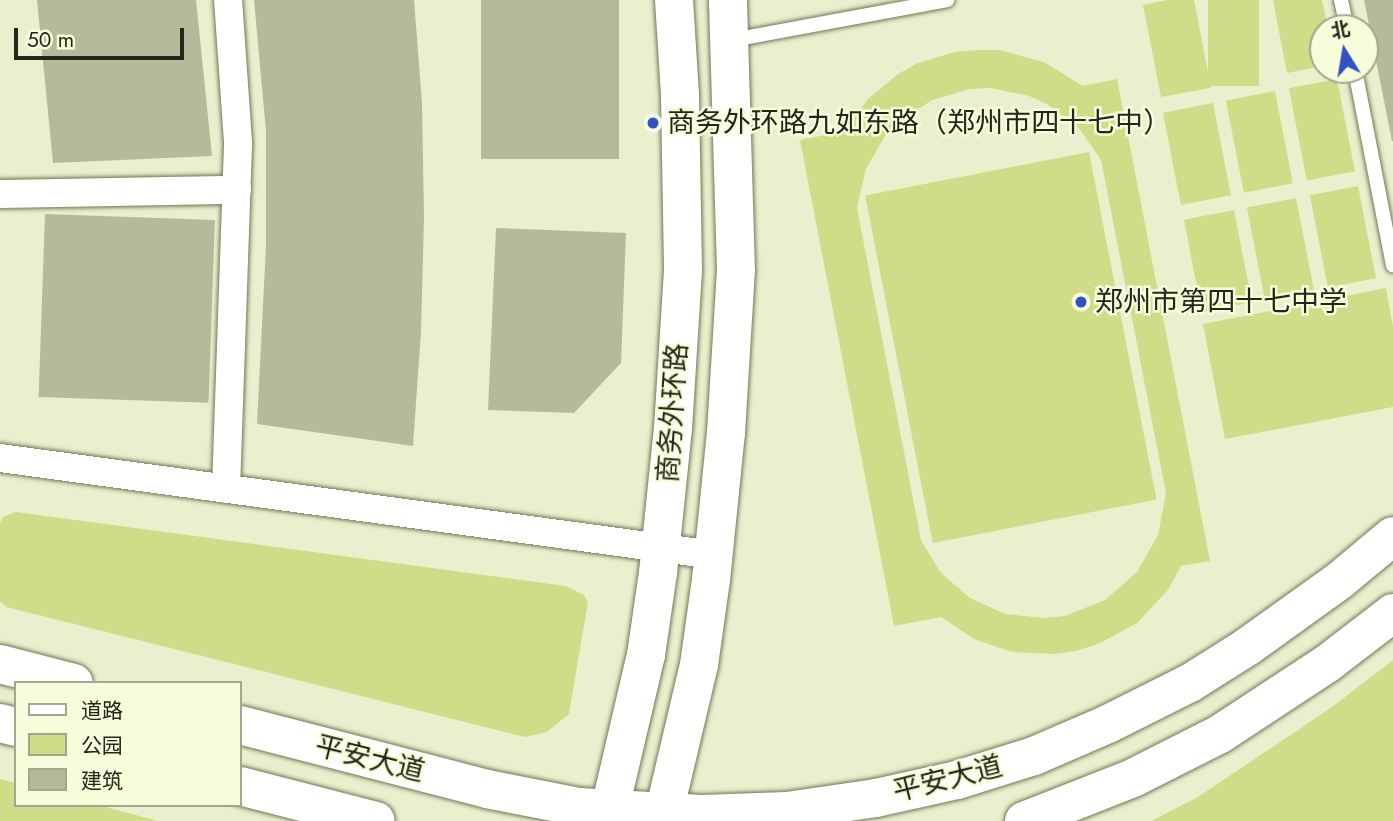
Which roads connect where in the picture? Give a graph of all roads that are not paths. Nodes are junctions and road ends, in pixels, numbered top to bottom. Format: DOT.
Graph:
graph roads {
  1 [pos="228,0"];
  2 [pos="674,0"];
  3 [pos="728,0"];
  4 [pos="947,0"];
  5 [pos="731,41"];
  6 [pos="1358,84"];
  7 [pos="237,190"];
  8 [pos="0,194"];
  9 [pos="1393,265"];
  10 [pos="0,458"];
  11 [pos="226,489"];
  12 [pos="1393,536"];
  13 [pos="661,548"];
  14 [pos="714,555"];
  15 [pos="1393,613"];
  16 [pos="0,664"];
  17 [pos="66,681"];
  18 [pos="242,726"];
  19 [pos="242,787"];
  20 [pos="609,815"];
  21 [pos="663,817"];
  22 [pos="376,821"];
  23 [pos="1024,821"];
  1 -- 7 [label="street"];
  2 -- 13 [label="main road, 商务外环路"];
  3 -- 5 [label="main road, 商务外环路"];
  4 -- 5 [label="lane"];
  5 -- 14 [label="main road, 商务外环路"];
  6 -- 9 [label="lane"];
  7 -- 8 [label="street"];
  7 -- 11 [label="street"];
  10 -- 11 [label="street"];
  11 -- 13 [label="street"];
  12 -- 21 [label="main road, 平安大道"];
  13 -- 14 [label="street"];
  13 -- 20 [label="main road, 商务外环路"];
  14 -- 21 [label="main road, 商务外环路"];
  15 -- 23 [label="main road"];
  16 -- 17 [label="main road"];
  18 -- 20 [label="main road, 平安大道"];
  19 -- 22 [label="main road, 平安大道"];
  20 -- 21 [label="main road, 平安大道"];
}
